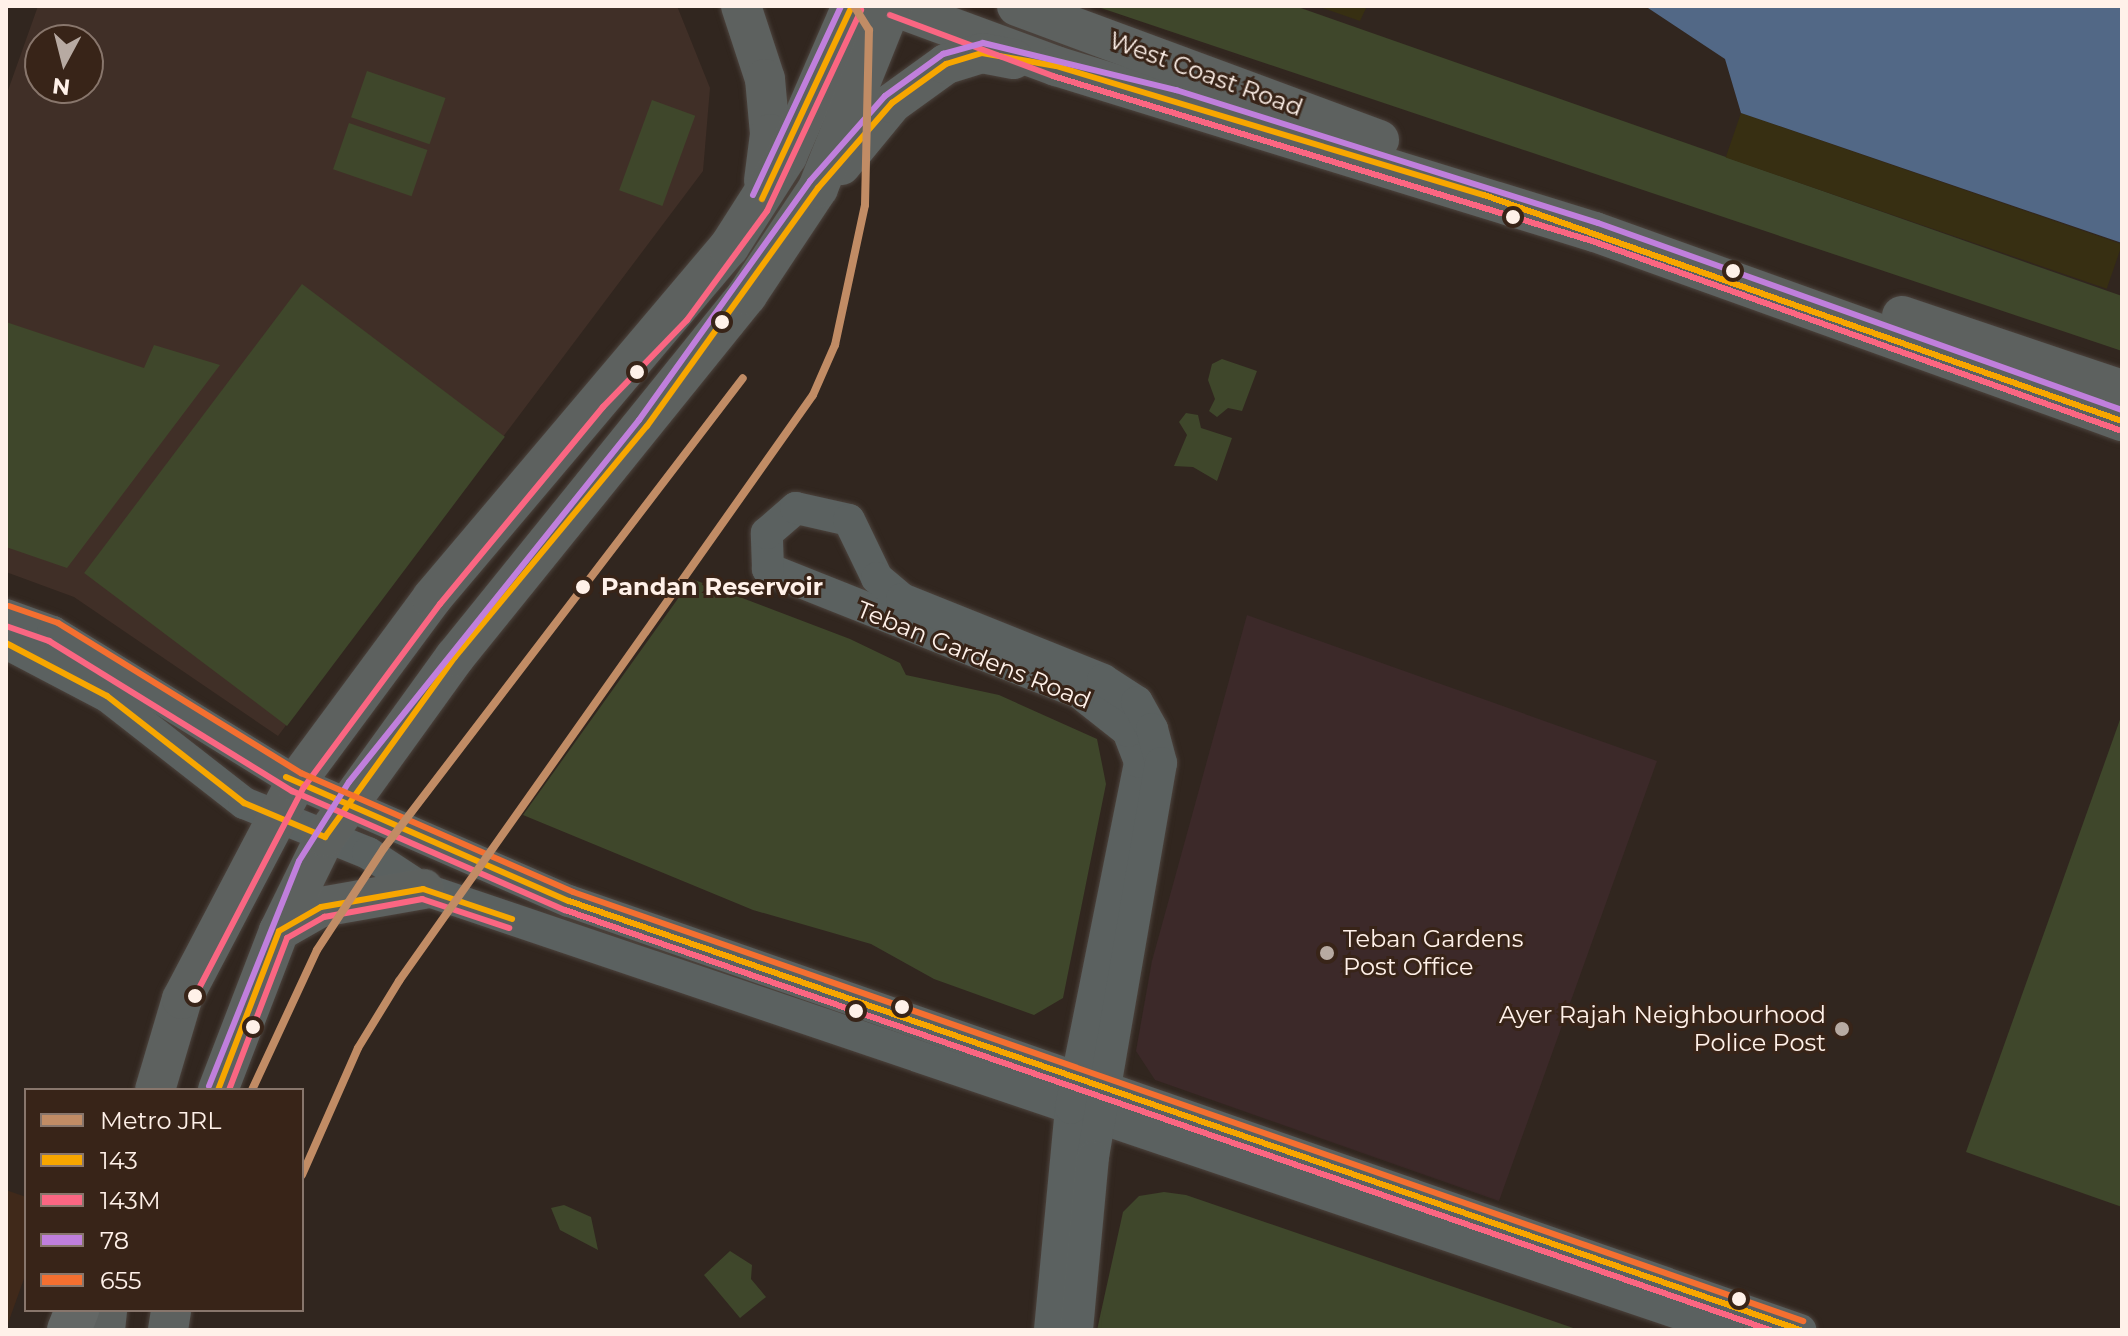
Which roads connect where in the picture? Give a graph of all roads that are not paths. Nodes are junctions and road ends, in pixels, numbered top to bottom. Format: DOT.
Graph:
graph roads {
  1 [pos="741,6"];
  2 [pos="852,6"];
  3 [pos="892,6"];
  4 [pos="1017,6"];
  5 [pos="1056,66"];
  6 [pos="818,188"];
  7 [pos="759,205"];
  8 [pos="2122,390"];
  9 [pos="2122,421"];
  10 [pos="6,615"];
  11 [pos="6,643"];
  12 [pos="296,782"];
  13 [pos="276,817"];
  14 [pos="336,820"];
  15 [pos="423,889"];
  16 [pos="279,931"];
  17 [pos="156,1088"];
  18 [pos="219,1088"];
  19 [pos="1088,1097"];
  20 [pos="1050,1330"];
  21 [pos="1077,1330"];
  22 [pos="1728,1330"];
  23 [pos="1800,1330"];
  1 -- 7 [label="main road"];
  2 -- 7 [label="main road"];
  3 -- 5 [label="main road, West Coast Road"];
  3 -- 6 [label="main road"];
  4 -- 8 [label="main road, West Coast Road"];
  5 -- 6 [label="main road"];
  5 -- 9 [label="main road, West Coast Road"];
  6 -- 14 [label="main road"];
  7 -- 12 [label="main road"];
  10 -- 12 [label="street"];
  11 -- 13 [label="street"];
  12 -- 13 [label="main road"];
  12 -- 14 [label="street"];
  13 -- 14 [label="street"];
  13 -- 17 [label="main road"];
  14 -- 15 [label="street"];
  14 -- 16 [label="main road"];
  14 -- 19 [label="street"];
  15 -- 16 [label="main road"];
  15 -- 19 [label="street"];
  16 -- 18 [label="main road"];
  19 -- 19 [label="street, Teban Gardens Road"];
  19 -- 20 [label="street, Teban Gardens Road"];
  19 -- 21 [label="street, Teban Gardens Road"];
  19 -- 22 [label="street"];
  19 -- 23 [label="street"];
}
